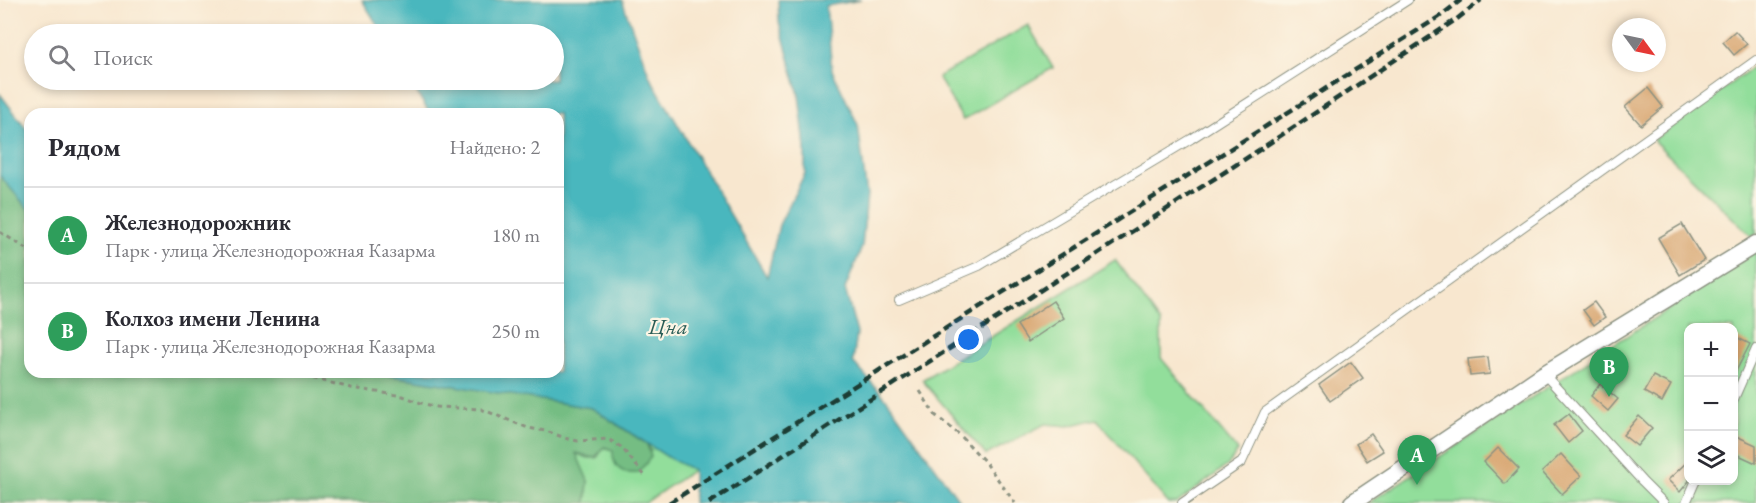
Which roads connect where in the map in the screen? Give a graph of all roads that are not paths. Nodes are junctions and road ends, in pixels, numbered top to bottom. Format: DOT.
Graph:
graph roads {
  1 [pos="1408,0"];
  2 [pos="1756,60"];
  3 [pos="1756,244"];
  4 [pos="899,300"];
  5 [pos="1756,349"];
  6 [pos="1544,374"];
  7 [pos="1738,390"];
  8 [pos="1694,485"];
  9 [pos="1182,503"];
  10 [pos="1352,503"];
  11 [pos="1664,503"];
  12 [pos="1686,503"];
  1 -- 4 [label="lane"];
  2 -- 9 [label="lane"];
  3 -- 6 [label="street"];
  5 -- 7 [label="lane"];
  6 -- 10 [label="street"];
  6 -- 11 [label="lane"];
  8 -- 12 [label="lane"];
}
